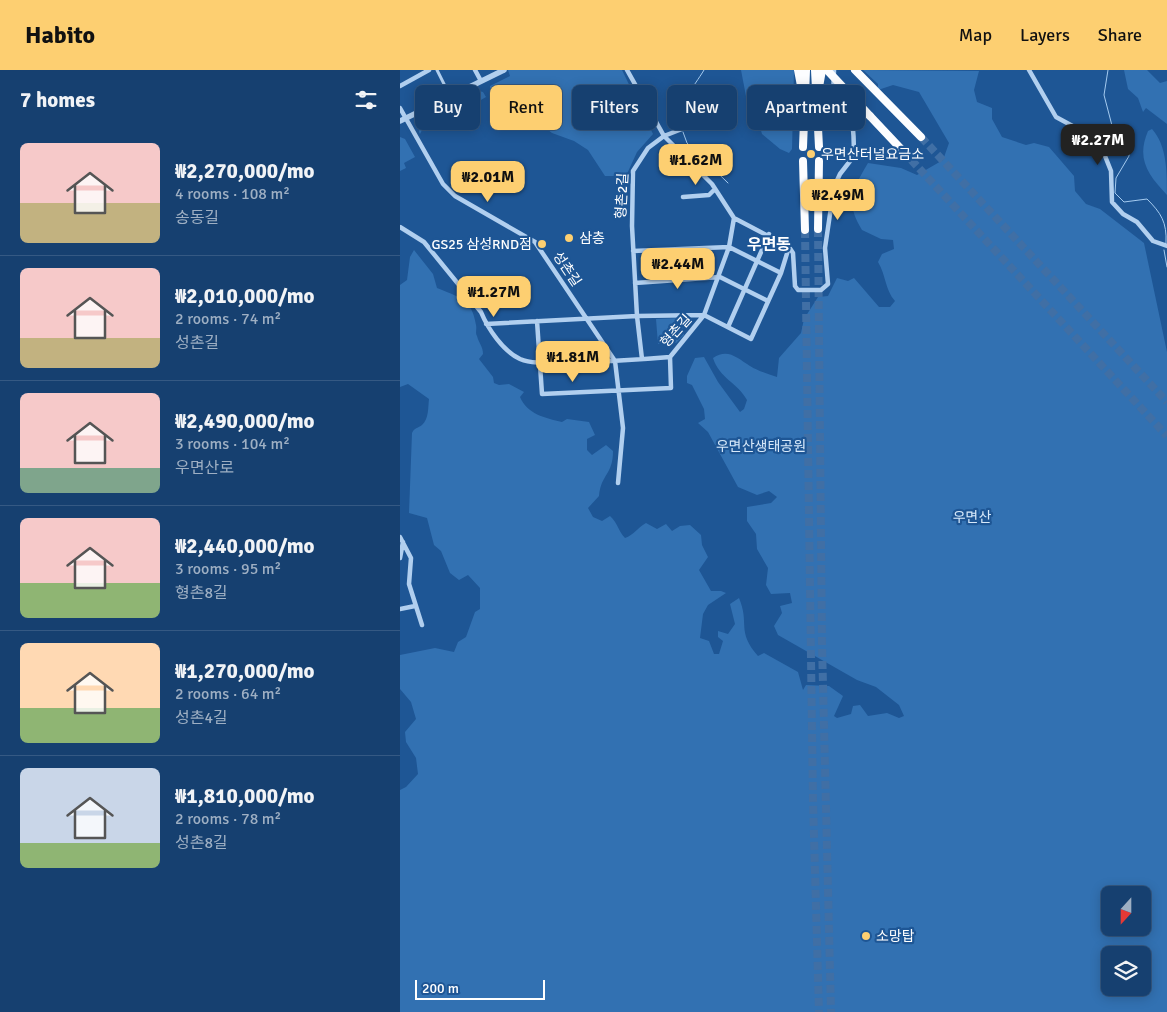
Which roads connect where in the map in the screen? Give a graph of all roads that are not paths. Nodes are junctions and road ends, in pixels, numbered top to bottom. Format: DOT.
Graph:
graph roads {
  1 [pos="429,70"];
  2 [pos="437,70"];
  3 [pos="475,70"];
  4 [pos="504,70"];
  5 [pos="628,70"];
  6 [pos="798,70"];
  7 [pos="806,70"];
  8 [pos="815,70"];
  9 [pos="822,70"];
  10 [pos="826,70"];
  11 [pos="834,70"];
  12 [pos="855,70"];
  13 [pos="1029,70"];
  14 [pos="481,81"];
  15 [pos="445,85"];
  16 [pos="473,85"];
  17 [pos="801,85"];
  18 [pos="805,85"];
  19 [pos="816,85"];
  20 [pos="820,85"];
  21 [pos="400,86"];
  22 [pos="400,108"];
  23 [pos="415,114"];
  24 [pos="403,120"];
  25 [pos="677,130"];
  26 [pos="803,130"];
  27 [pos="818,130"];
  28 [pos="664,136"];
  29 [pos="920,137"];
  30 [pos="803,147"];
  31 [pos="819,147"];
  32 [pos="903,151"];
  33 [pos="803,161"];
  34 [pos="819,161"];
  35 [pos="715,189"];
  36 [pos="683,197"];
  37 [pos="734,218"];
  38 [pos="400,227"];
  39 [pos="818,229"];
  40 [pos="805,230"];
  41 [pos="769,234"];
  42 [pos="1167,246"];
  43 [pos="730,247"];
  44 [pos="789,247"];
  45 [pos="633,251"];
  46 [pos="756,261"];
  47 [pos="781,273"];
  48 [pos="720,277"];
  49 [pos="635,283"];
  50 [pos="744,289"];
  51 [pos="768,301"];
  52 [pos="704,315"];
  53 [pos="637,316"];
  54 [pos="587,318"];
  55 [pos="537,321"];
  56 [pos="486,324"];
  57 [pos="728,327"];
  58 [pos="670,358"];
  59 [pos="642,360"];
  60 [pos="615,361"];
  61 [pos="539,363"];
  62 [pos="619,390"];
  63 [pos="618,483"];
  64 [pos="401,540"];
  65 [pos="400,558"];
  66 [pos="415,606"];
  67 [pos="400,609"];
  68 [pos="422,625"];
  1 -- 21 [label="street"];
  2 -- 15 [label="street"];
  3 -- 14 [label="street"];
  4 -- 14 [label="street"];
  5 -- 28 [label="street"];
  6 -- 17 [label="highway"];
  7 -- 18 [label="highway"];
  8 -- 19 [label="highway"];
  9 -- 20 [label="highway"];
  10 -- 32 [label="highway, bridge"];
  11 -- 44 [label="street"];
  12 -- 29 [label="highway"];
  13 -- 42 [label="street"];
  14 -- 16 [label="street"];
  22 -- 24 [label="street, 성촌길"];
  23 -- 24 [label="street"];
  24 -- 54 [label="street, 성촌길"];
  25 -- 28 [label="street, 형촌2길"];
  26 -- 30 [label="highway"];
  27 -- 31 [label="highway"];
  28 -- 35 [label="street"];
  28 -- 45 [label="street, 형촌2길"];
  33 -- 40 [label="highway"];
  34 -- 39 [label="highway"];
  35 -- 36 [label="street"];
  35 -- 37 [label="street"];
  37 -- 41 [label="street"];
  37 -- 43 [label="street, 형촌길"];
  38 -- 56 [label="street, 형촌길"];
  41 -- 44 [label="street"];
  41 -- 46 [label="street"];
  43 -- 45 [label="street"];
  43 -- 46 [label="street"];
  43 -- 48 [label="street, 형촌길"];
  44 -- 47 [label="street"];
  45 -- 49 [label="street, 형촌2길"];
  46 -- 47 [label="street"];
  46 -- 50 [label="street"];
  47 -- 51 [label="street"];
  48 -- 49 [label="street"];
  48 -- 50 [label="street"];
  48 -- 52 [label="street, 형촌길"];
  49 -- 53 [label="street, 형촌2길"];
  50 -- 51 [label="street"];
  50 -- 57 [label="street"];
  51 -- 57 [label="street"];
  52 -- 53 [label="street"];
  52 -- 57 [label="street"];
  52 -- 58 [label="street, 형촌길"];
  53 -- 54 [label="street"];
  53 -- 59 [label="street, 형촌2길"];
  54 -- 55 [label="street"];
  54 -- 60 [label="street, 성촌길"];
  55 -- 56 [label="street"];
  55 -- 61 [label="street"];
  56 -- 61 [label="street, 형촌길"];
  58 -- 59 [label="street, 형촌길"];
  58 -- 62 [label="street"];
  59 -- 60 [label="street, 형촌길"];
  60 -- 61 [label="street, 형촌길"];
  60 -- 62 [label="street, 성촌길"];
  61 -- 62 [label="street"];
  62 -- 63 [label="street, 성촌길"];
  64 -- 65 [label="street"];
  64 -- 66 [label="street"];
  66 -- 67 [label="street"];
  66 -- 68 [label="street"];
}
